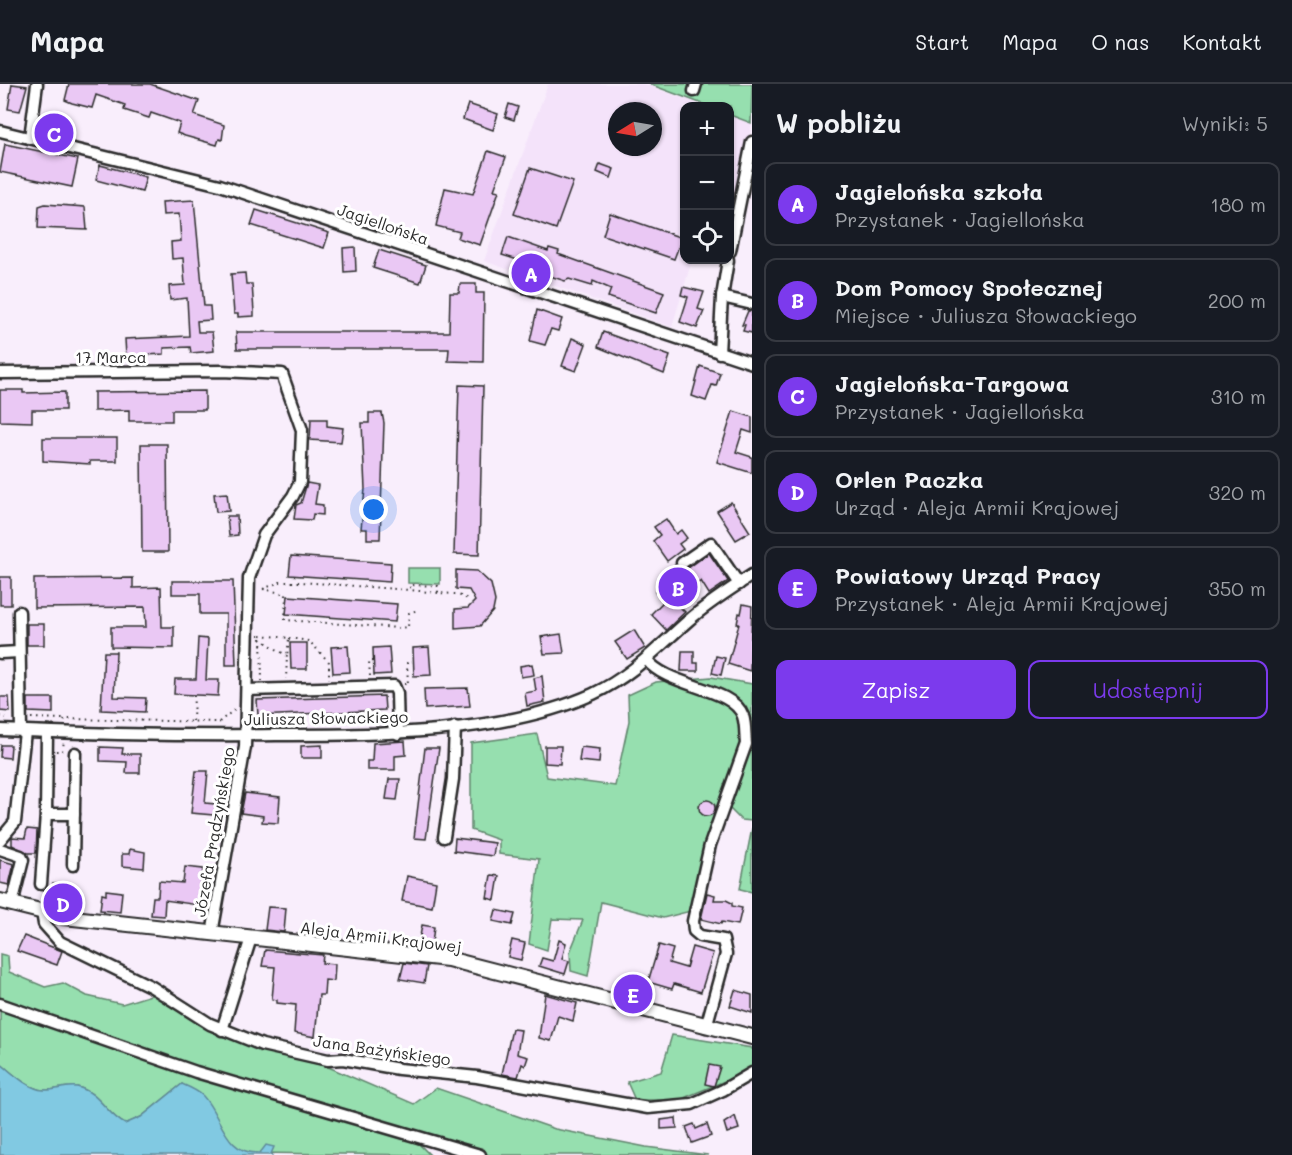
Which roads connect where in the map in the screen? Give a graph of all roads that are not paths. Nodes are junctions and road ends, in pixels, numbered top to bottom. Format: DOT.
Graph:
graph roads {
  1 [pos="38,84"];
  2 [pos="0,131"];
  3 [pos="30,138"];
  4 [pos="752,142"];
  5 [pos="734,227"];
  6 [pos="727,264"];
  7 [pos="722,297"];
  8 [pos="752,304"];
  9 [pos="719,353"];
  10 [pos="752,363"];
  11 [pos="0,373"];
  12 [pos="682,563"];
  13 [pos="752,575"];
  14 [pos="739,584"];
  15 [pos="19,612"];
  16 [pos="247,635"];
  17 [pos="19,652"];
  18 [pos="0,653"];
  19 [pos="647,660"];
  20 [pos="247,695"];
  21 [pos="455,727"];
  22 [pos="3,730"];
  23 [pos="23,731"];
  24 [pos="47,732"];
  25 [pos="398,734"];
  26 [pos="246,736"];
  27 [pos="75,753"];
  28 [pos="46,814"];
  29 [pos="74,814"];
  30 [pos="444,837"];
  31 [pos="0,840"];
  32 [pos="0,849"];
  33 [pos="73,865"];
  34 [pos="41,884"];
  35 [pos="6,903"];
  36 [pos="42,912"];
  37 [pos="212,934"];
  38 [pos="251,938"];
  39 [pos="0,1004"];
  40 [pos="706,1027"];
  41 [pos="222,1030"];
  42 [pos="752,1037"];
  43 [pos="752,1072"];
  44 [pos="480,1155"];
  1 -- 3 [label="street"];
  2 -- 3 [label="street, Jagiellońska"];
  3 -- 9 [label="street, Jagiellońska"];
  4 -- 5 [label="street"];
  6 -- 7 [label="street"];
  7 -- 8 [label="street"];
  7 -- 9 [label="street"];
  9 -- 10 [label="street, Jagiellońska"];
  11 -- 16 [label="street, 17 Marca"];
  12 -- 14 [label="street"];
  13 -- 14 [label="street, Juliusza Słowackiego"];
  14 -- 19 [label="street, Juliusza Słowackiego"];
  15 -- 17 [label="street"];
  16 -- 20 [label="street, Józefa Prądzyńskiego"];
  17 -- 18 [label="street"];
  17 -- 23 [label="street"];
  19 -- 21 [label="street, Juliusza Słowackiego"];
  19 -- 40 [label="street"];
  20 -- 25 [label="street"];
  20 -- 26 [label="street, Józefa Prądzyńskiego"];
  21 -- 25 [label="street, Juliusza Słowackiego"];
  21 -- 30 [label="street"];
  22 -- 23 [label="street, Juliusza Słowackiego"];
  23 -- 24 [label="street, Juliusza Słowackiego"];
  23 -- 31 [label="street"];
  24 -- 26 [label="street, Juliusza Słowackiego"];
  24 -- 28 [label="street"];
  25 -- 26 [label="street, Juliusza Słowackiego"];
  26 -- 37 [label="street, Józefa Prądzyńskiego"];
  27 -- 29 [label="street"];
  28 -- 29 [label="street"];
  28 -- 34 [label="street"];
  29 -- 33 [label="street"];
  32 -- 35 [label="street"];
  35 -- 36 [label="main road, Aleja Armii Krajowej"];
  36 -- 37 [label="main road, Aleja Armii Krajowej"];
  36 -- 41 [label="street, Jana Bażyńskiego"];
  37 -- 38 [label="main road, Aleja Armii Krajowej"];
  38 -- 40 [label="main road, Aleja Armii Krajowej"];
  38 -- 41 [label="street"];
  39 -- 44 [label="street"];
  40 -- 42 [label="main road, Aleja Armii Krajowej"];
  41 -- 43 [label="street, Jana Bażyńskiego"];
}
